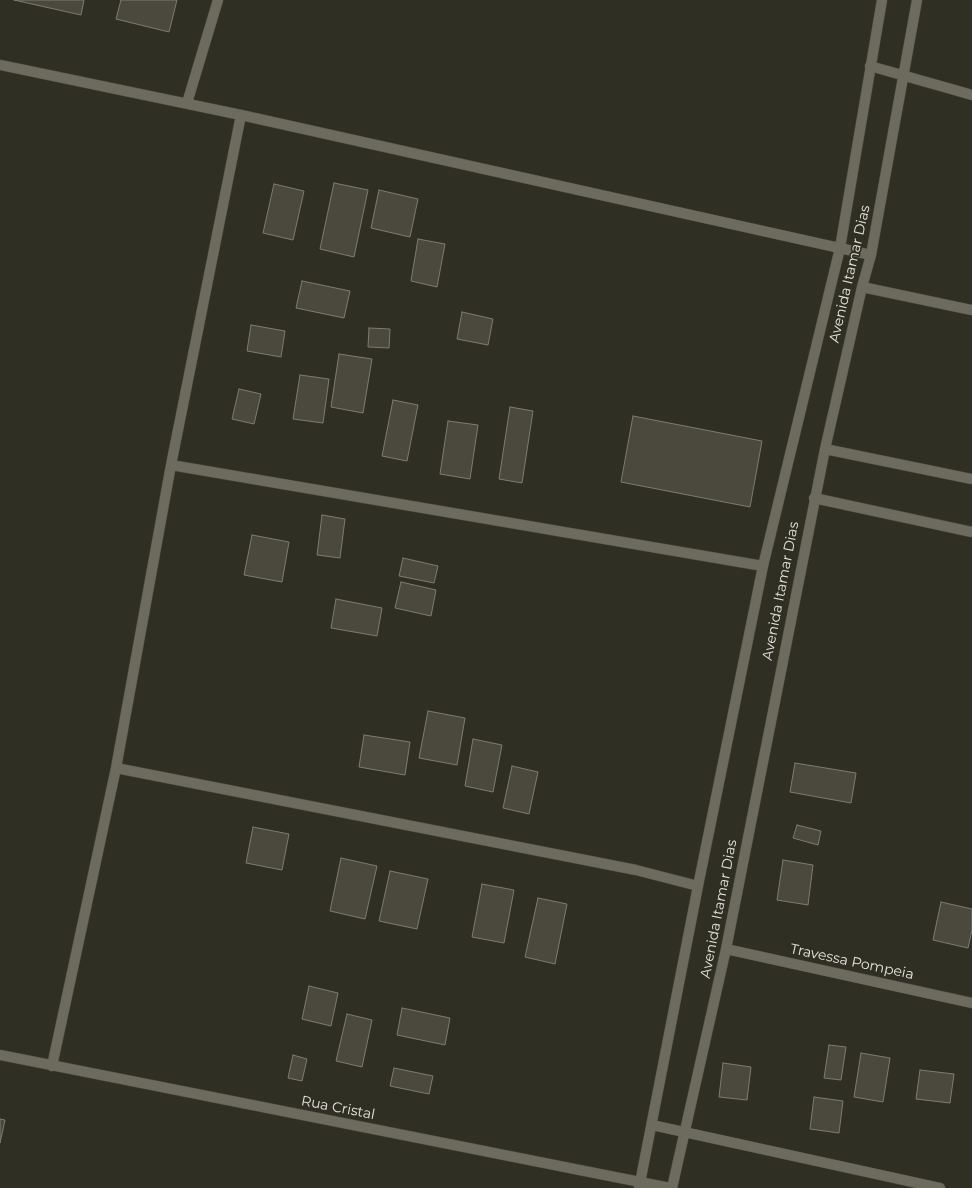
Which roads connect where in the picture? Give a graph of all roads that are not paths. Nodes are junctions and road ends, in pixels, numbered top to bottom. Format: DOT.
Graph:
graph roads {
  1 [pos="218,0"];
  2 [pos="882,0"];
  3 [pos="917,0"];
  4 [pos="0,64"];
  5 [pos="870,66"];
  6 [pos="903,75"];
  7 [pos="972,95"];
  8 [pos="187,103"];
  9 [pos="241,115"];
  10 [pos="840,248"];
  11 [pos="871,255"];
  12 [pos="862,287"];
  13 [pos="972,310"];
  14 [pos="824,449"];
  15 [pos="171,465"];
  16 [pos="972,479"];
  17 [pos="814,498"];
  18 [pos="972,532"];
  19 [pos="763,566"];
  20 [pos="116,768"];
  21 [pos="698,886"];
  22 [pos="726,949"];
  23 [pos="972,1003"];
  24 [pos="0,1055"];
  25 [pos="52,1066"];
  26 [pos="652,1125"];
  27 [pos="685,1132"];
  28 [pos="640,1185"];
  29 [pos="671,1188"];
  30 [pos="940,1188"];
  1 -- 8 [label="street"];
  2 -- 5 [label="street, Avenida Itamar Dias"];
  3 -- 6 [label="street, Avenida Itamar Dias"];
  4 -- 8 [label="street"];
  5 -- 6 [label="street"];
  5 -- 10 [label="street, Avenida Itamar Dias"];
  6 -- 7 [label="street"];
  6 -- 11 [label="street, Avenida Itamar Dias"];
  8 -- 9 [label="street"];
  9 -- 10 [label="street"];
  9 -- 15 [label="street"];
  10 -- 11 [label="street"];
  10 -- 19 [label="street, Avenida Itamar Dias"];
  11 -- 12 [label="street, Avenida Itamar Dias"];
  12 -- 13 [label="street"];
  12 -- 14 [label="street, Avenida Itamar Dias"];
  14 -- 16 [label="street"];
  14 -- 17 [label="street, Avenida Itamar Dias"];
  15 -- 19 [label="street"];
  15 -- 20 [label="street"];
  17 -- 18 [label="street"];
  17 -- 22 [label="street, Avenida Itamar Dias"];
  19 -- 21 [label="street, Avenida Itamar Dias"];
  20 -- 21 [label="street"];
  20 -- 25 [label="street"];
  21 -- 26 [label="street, Avenida Itamar Dias"];
  22 -- 23 [label="street, Travessa Pompeia"];
  22 -- 27 [label="street, Avenida Itamar Dias"];
  24 -- 25 [label="street, Rua Cristal"];
  25 -- 28 [label="street, Rua Cristal"];
  26 -- 27 [label="street"];
  26 -- 28 [label="street, Avenida Itamar Dias"];
  27 -- 29 [label="street, Avenida Itamar Dias"];
  27 -- 30 [label="street"];
  28 -- 29 [label="street, Rua Cristal"];
}
